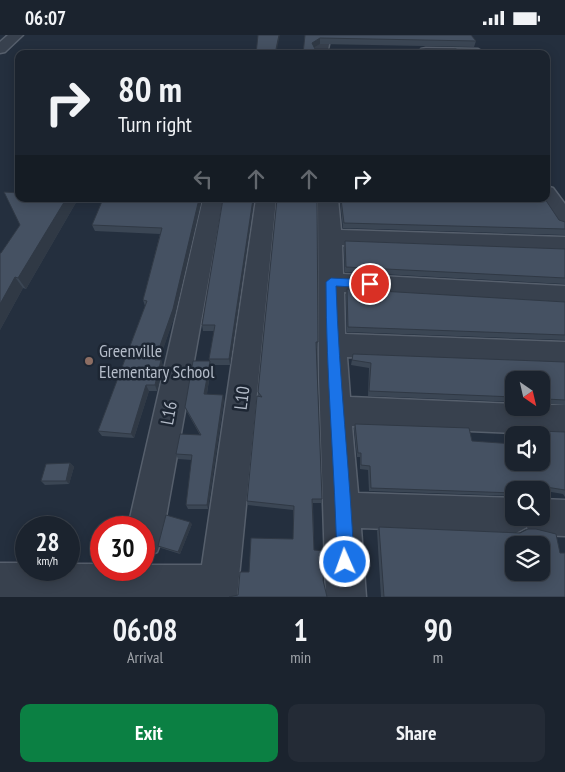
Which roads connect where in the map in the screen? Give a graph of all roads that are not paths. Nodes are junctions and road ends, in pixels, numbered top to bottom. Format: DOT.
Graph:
graph roads {
  1 [pos="16,35"];
  2 [pos="468,36"];
  3 [pos="324,42"];
  4 [pos="0,49"];
  5 [pos="338,50"];
  6 [pos="477,50"];
  7 [pos="550,190"];
  8 [pos="565,191"];
  9 [pos="550,196"];
  10 [pos="212,202"];
  11 [pos="266,202"];
  12 [pos="328,202"];
  13 [pos="565,220"];
  14 [pos="332,237"];
  15 [pos="565,245"];
  16 [pos="331,282"];
  17 [pos="565,296"];
  18 [pos="332,345"];
  19 [pos="565,354"];
  20 [pos="336,411"];
  21 [pos="565,420"];
  22 [pos="344,511"];
  23 [pos="149,516"];
  24 [pos="505,516"];
  25 [pos="550,517"];
  26 [pos="565,517"];
  27 [pos="90,579"];
  28 [pos="155,580"];
  29 [pos="0,582"];
  30 [pos="218,591"];
  31 [pos="346,597"];
  1 -- 4 [label="street"];
  2 -- 6 [label="street"];
  3 -- 5 [label="street"];
  7 -- 8 [label="street"];
  9 -- 13 [label="street"];
  10 -- 23 [label="street, L16"];
  11 -- 30 [label="street, L10"];
  12 -- 14 [label="street"];
  14 -- 15 [label="street"];
  14 -- 16 [label="street"];
  16 -- 17 [label="street"];
  16 -- 18 [label="street"];
  18 -- 19 [label="street"];
  18 -- 20 [label="street"];
  20 -- 21 [label="street"];
  20 -- 22 [label="street"];
  22 -- 24 [label="street"];
  22 -- 31 [label="street"];
  25 -- 26 [label="street"];
  27 -- 29 [label="street"];
  28 -- 30 [label="street"];
}
